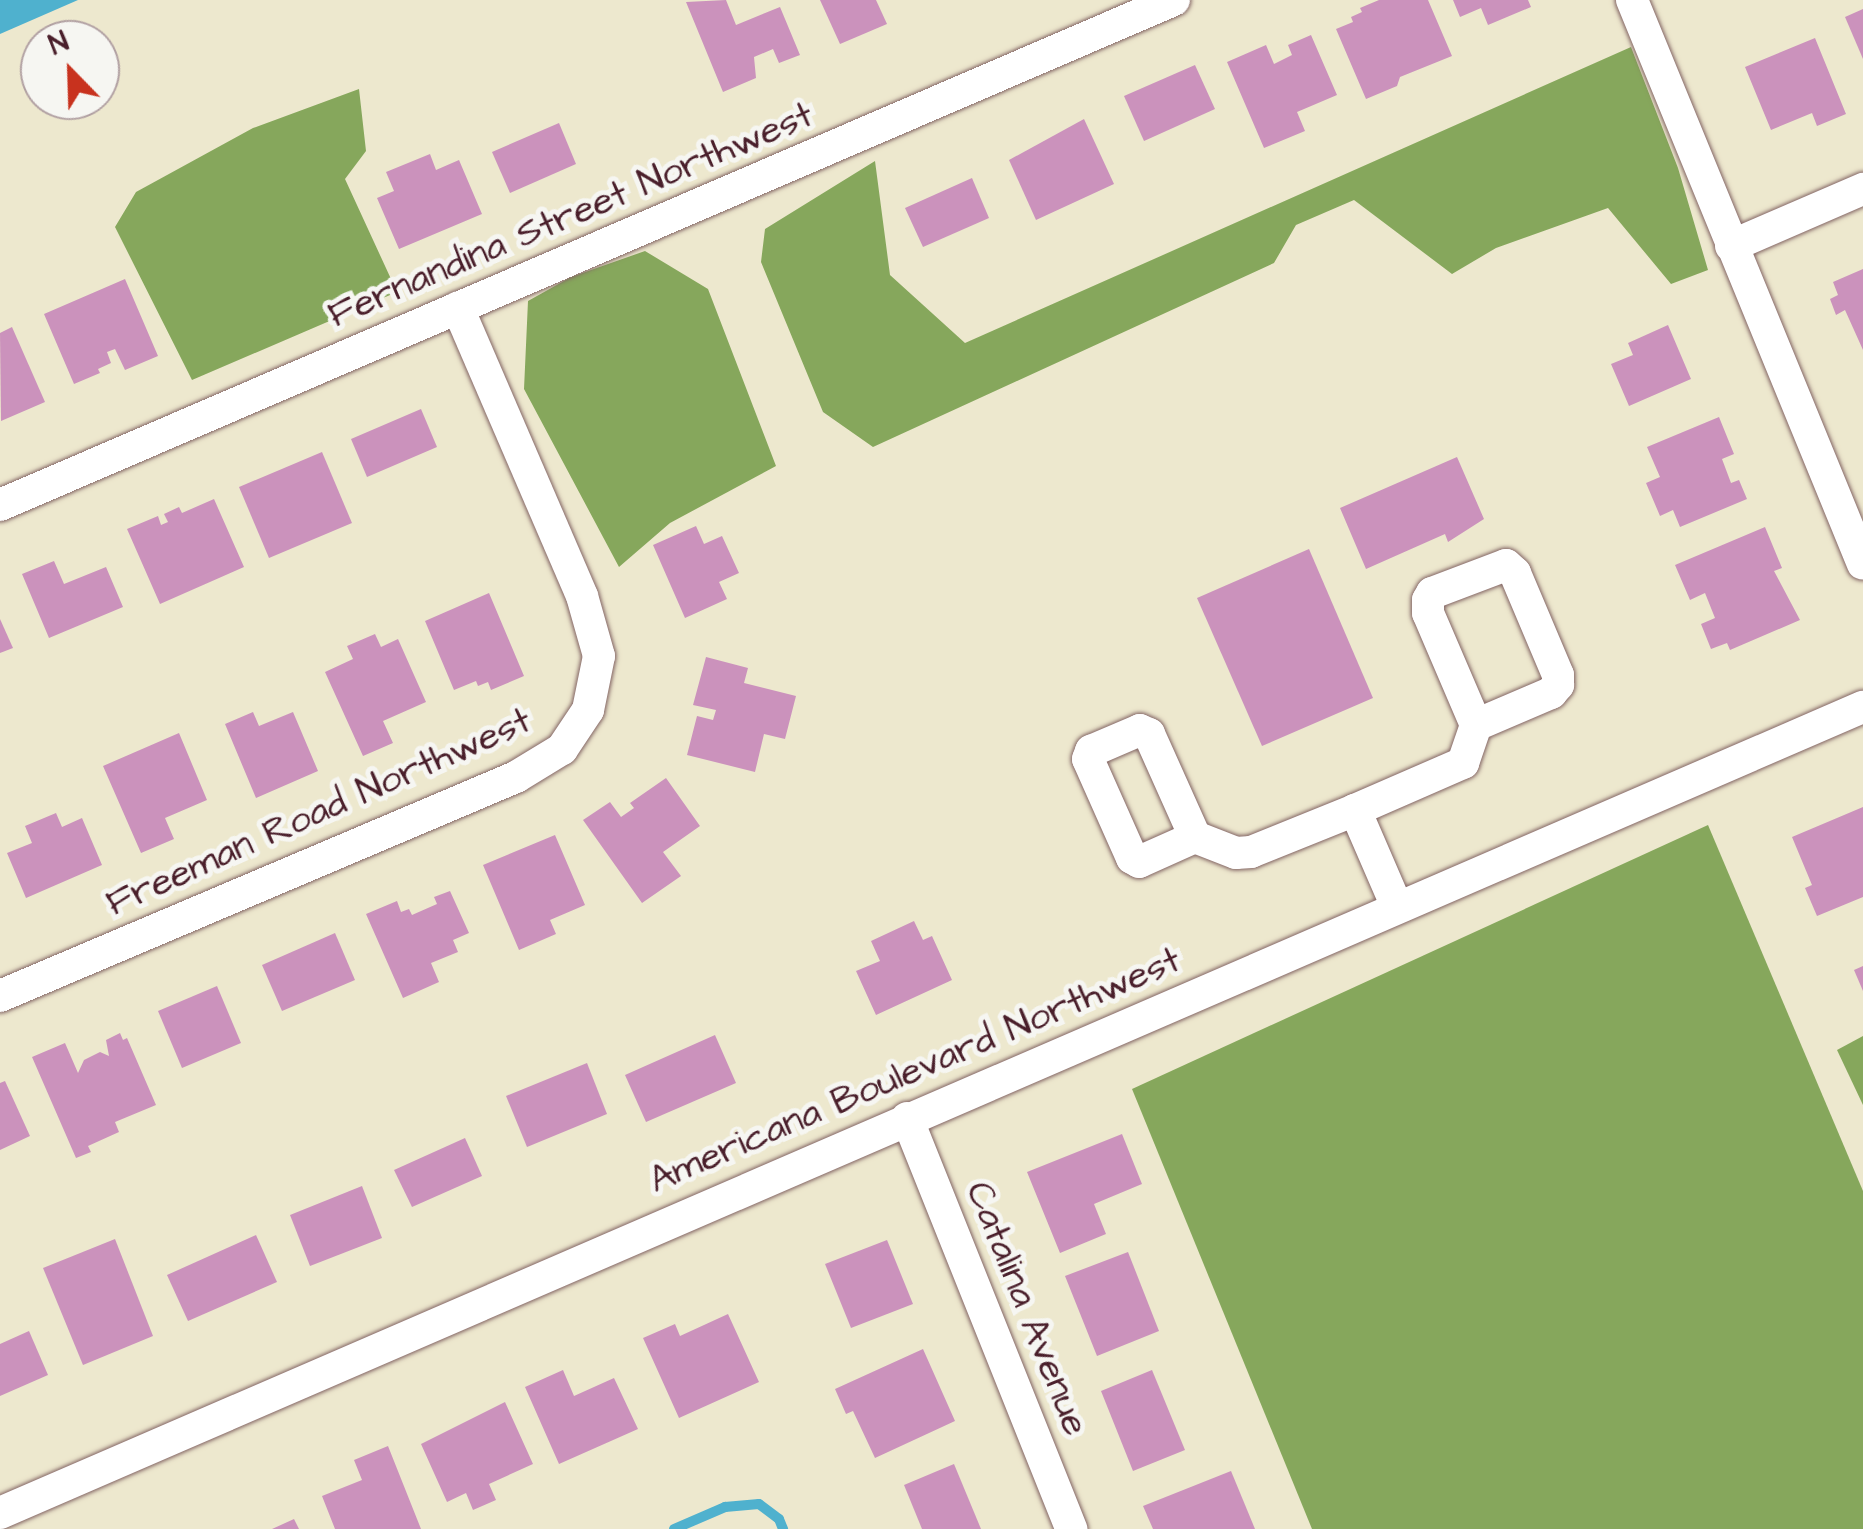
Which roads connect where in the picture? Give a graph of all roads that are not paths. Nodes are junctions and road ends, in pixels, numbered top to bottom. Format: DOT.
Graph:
graph roads {
  1 [pos="1174,0"];
  2 [pos="1632,0"];
  3 [pos="1863,189"];
  4 [pos="1732,246"];
  5 [pos="458,308"];
  6 [pos="0,505"];
  7 [pos="1863,564"];
  8 [pos="1863,707"];
  9 [pos="1476,726"];
  10 [pos="1356,810"];
  11 [pos="1195,837"];
  12 [pos="1397,907"];
  13 [pos="0,996"];
  14 [pos="906,1118"];
  15 [pos="0,1512"];
  16 [pos="1072,1529"];
  1 -- 5 [label="street, Fernandina Street Northwest"];
  2 -- 4 [label="street"];
  3 -- 4 [label="street"];
  4 -- 7 [label="street"];
  5 -- 6 [label="street, Fernandina Street Northwest"];
  5 -- 13 [label="street, Freeman Road Northwest"];
  8 -- 12 [label="street, Americana Boulevard Northwest"];
  9 -- 9 [label="street"];
  9 -- 10 [label="street"];
  10 -- 11 [label="street"];
  10 -- 12 [label="street"];
  12 -- 14 [label="street, Americana Boulevard Northwest"];
  14 -- 15 [label="street, Americana Boulevard Northwest"];
  14 -- 16 [label="street, Catalina Avenue"];
}
